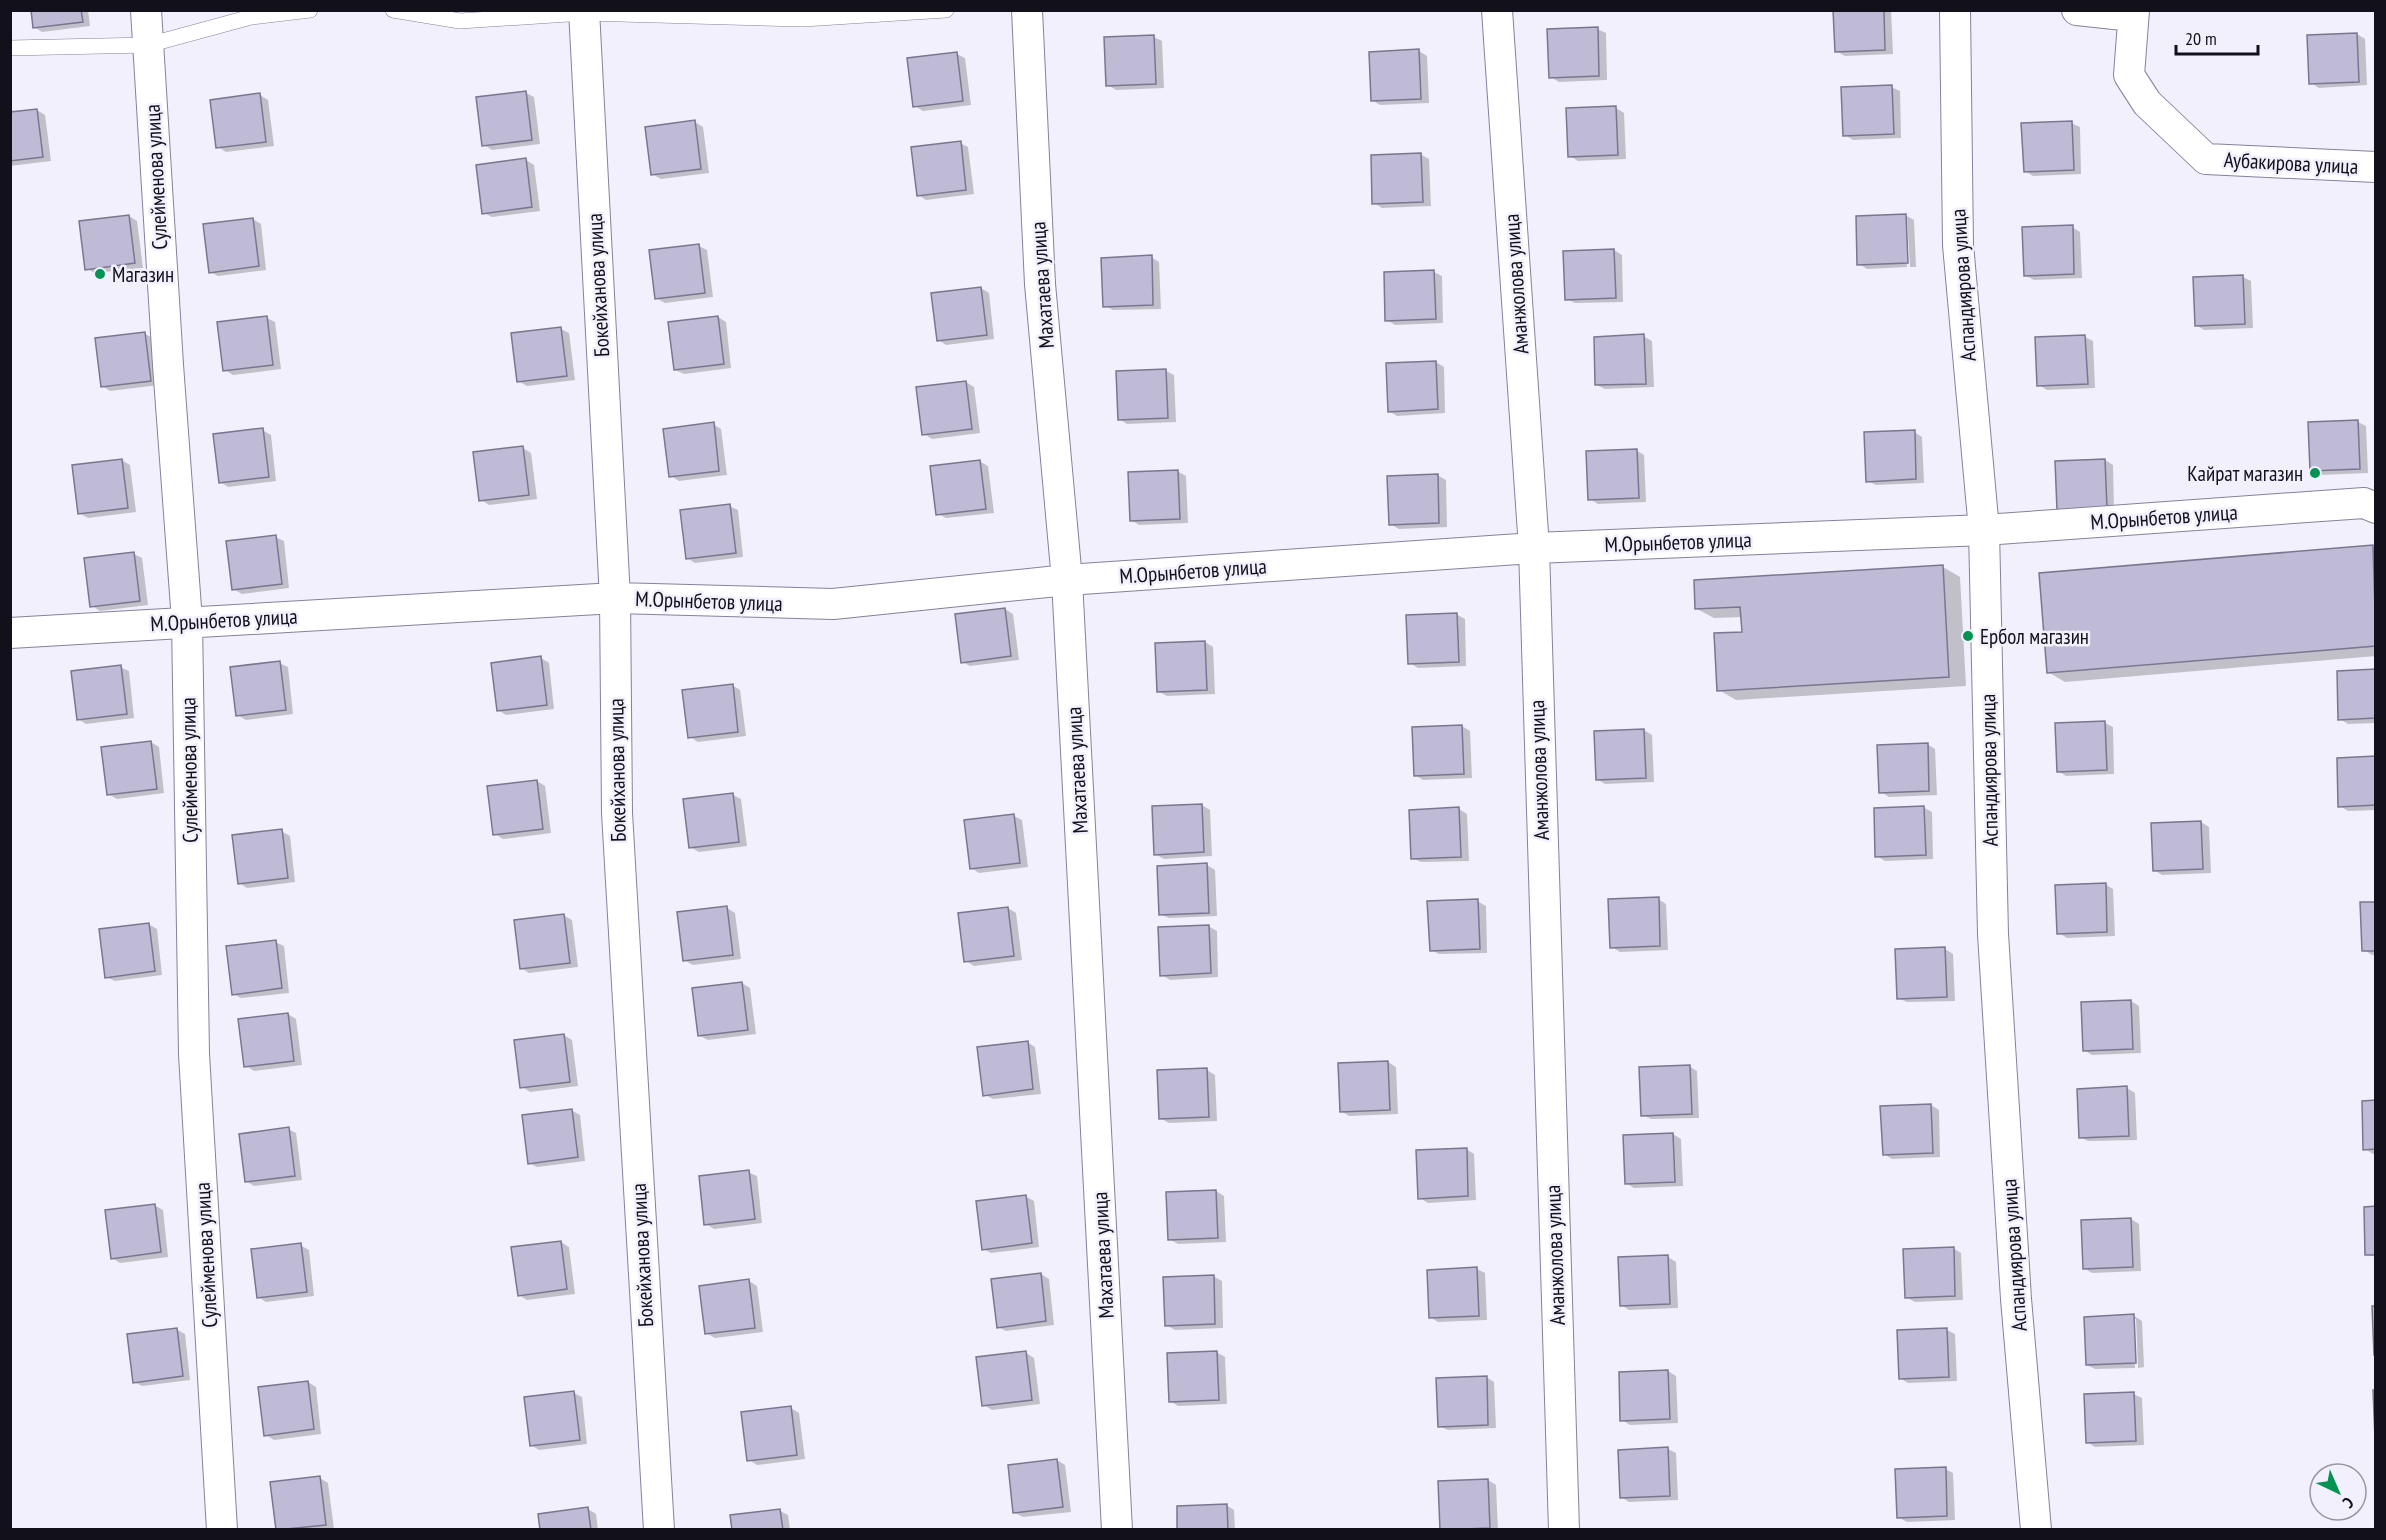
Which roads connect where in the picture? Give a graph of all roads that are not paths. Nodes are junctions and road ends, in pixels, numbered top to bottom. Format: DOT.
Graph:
graph roads {
  1 [pos="146,10"];
  2 [pos="310,10"];
  3 [pos="393,10"];
  4 [pos="946,10"];
  5 [pos="1027,10"];
  6 [pos="1497,10"];
  7 [pos="1955,10"];
  8 [pos="2078,10"];
  9 [pos="584,12"];
  10 [pos="2134,13"];
  11 [pos="148,45"];
  12 [pos="10,48"];
  13 [pos="2376,167"];
  14 [pos="2376,508"];
  15 [pos="1984,530"];
  16 [pos="1534,548"];
  17 [pos="1067,580"];
  18 [pos="615,598"];
  19 [pos="187,621"];
  20 [pos="10,633"];
  21 [pos="222,1530"];
  22 [pos="659,1530"];
  23 [pos="1117,1530"];
  24 [pos="1564,1530"];
  25 [pos="2036,1530"];
  1 -- 11 [label="street, Сулейменова улица"];
  2 -- 11 [label="lane"];
  3 -- 9 [label="lane"];
  4 -- 9 [label="lane"];
  5 -- 17 [label="street, Махатаева улица"];
  6 -- 16 [label="street, Аманжолова улица"];
  7 -- 15 [label="street, Аспандиярова улица"];
  8 -- 10 [label="street"];
  9 -- 18 [label="street, Бокейханова улица"];
  10 -- 13 [label="street, Аубакирова улица"];
  11 -- 12 [label="lane"];
  11 -- 19 [label="street, Сулейменова улица"];
  14 -- 15 [label="street, М.Орынбетов улица"];
  15 -- 16 [label="street, М.Орынбетов улица"];
  15 -- 25 [label="street, Аспандиярова улица"];
  16 -- 17 [label="street, М.Орынбетов улица"];
  16 -- 24 [label="street, Аманжолова улица"];
  17 -- 18 [label="street, М.Орынбетов улица"];
  17 -- 23 [label="street, Махатаева улица"];
  18 -- 19 [label="street, М.Орынбетов улица"];
  18 -- 22 [label="street, Бокейханова улица"];
  19 -- 20 [label="street, М.Орынбетов улица"];
  19 -- 21 [label="street, Сулейменова улица"];
}
